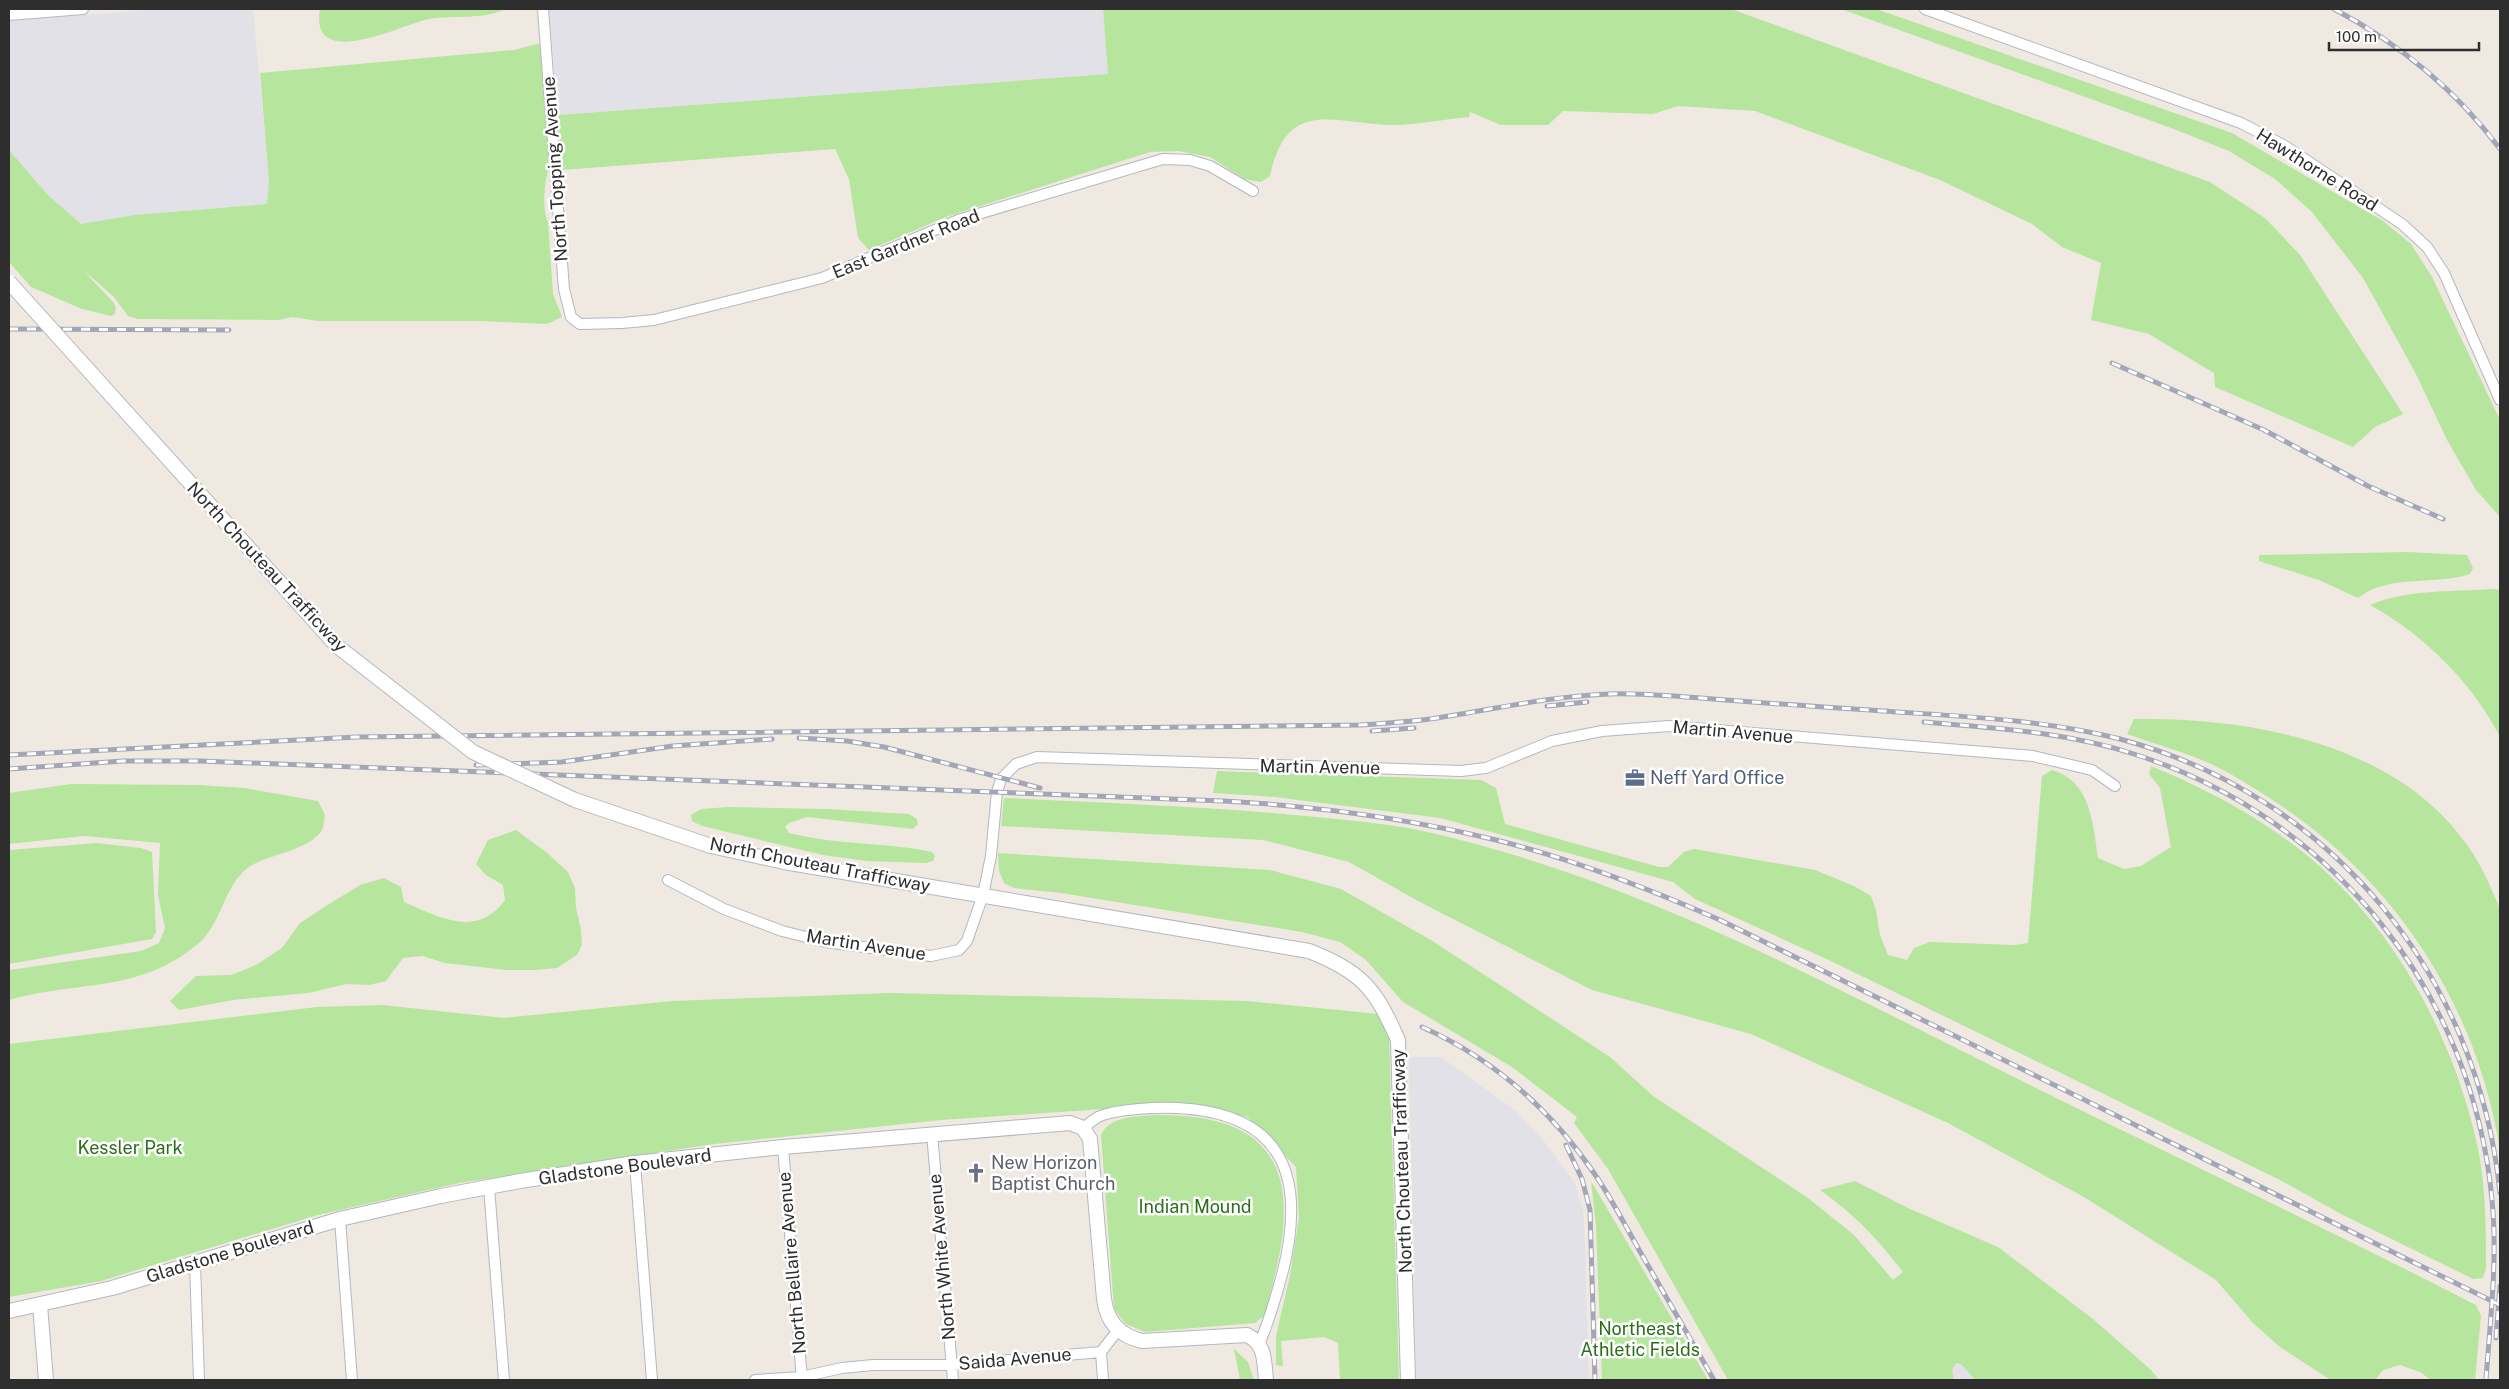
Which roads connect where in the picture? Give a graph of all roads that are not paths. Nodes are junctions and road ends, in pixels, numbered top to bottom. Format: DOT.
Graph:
graph roads {
  1 [pos="83,9"];
  2 [pos="543,9"];
  3 [pos="1925,9"];
  4 [pos="9,15"];
  5 [pos="1253,191"];
  6 [pos="9,282"];
  7 [pos="580,324"];
  8 [pos="2500,400"];
  9 [pos="2115,786"];
  10 [pos="668,880"];
  11 [pos="983,895"];
  12 [pos="1083,1128"];
  13 [pos="932,1134"];
  14 [pos="783,1146"];
  15 [pos="635,1163"];
  16 [pos="489,1187"];
  17 [pos="340,1219"];
  18 [pos="195,1264"];
  19 [pos="40,1305"];
  20 [pos="9,1312"];
  21 [pos="1118,1330"];
  22 [pos="1259,1344"];
  23 [pos="1101,1352"];
  24 [pos="951,1365"];
  25 [pos="802,1379"];
  26 [pos="46,1380"];
  27 [pos="199,1380"];
  28 [pos="352,1380"];
  29 [pos="504,1380"];
  30 [pos="652,1380"];
  31 [pos="756,1380"];
  32 [pos="953,1380"];
  33 [pos="1103,1380"];
  34 [pos="1266,1380"];
  35 [pos="1408,1380"];
  1 -- 4 [label="street"];
  2 -- 7 [label="street, North Topping Avenue"];
  3 -- 8 [label="street, Hawthorne Road"];
  5 -- 7 [label="street, East Gardner Road"];
  6 -- 11 [label="main road, North Chouteau Trafficway, bridge"];
  9 -- 11 [label="street, Martin Avenue"];
  10 -- 11 [label="street, Martin Avenue"];
  11 -- 35 [label="main road, North Chouteau Trafficway"];
  12 -- 13 [label="main road, Gladstone Boulevard"];
  12 -- 21 [label="main road"];
  12 -- 22 [label="street"];
  13 -- 14 [label="main road, Gladstone Boulevard"];
  13 -- 24 [label="street, North White Avenue"];
  14 -- 15 [label="main road, Gladstone Boulevard"];
  14 -- 25 [label="street, North Bellaire Avenue"];
  15 -- 16 [label="main road, Gladstone Boulevard"];
  15 -- 30 [label="street"];
  16 -- 17 [label="main road, Gladstone Boulevard"];
  16 -- 29 [label="street"];
  17 -- 18 [label="main road, Gladstone Boulevard"];
  17 -- 28 [label="street"];
  18 -- 19 [label="main road, Gladstone Boulevard"];
  18 -- 27 [label="street"];
  19 -- 20 [label="main road, Gladstone Boulevard"];
  19 -- 26 [label="main road"];
  21 -- 22 [label="main road"];
  21 -- 23 [label="street"];
  22 -- 34 [label="main road"];
  23 -- 24 [label="street, Saida Avenue"];
  23 -- 33 [label="street"];
  24 -- 25 [label="street, Saida Avenue"];
  24 -- 32 [label="street, North White Avenue"];
  25 -- 31 [label="street, Saida Avenue"];
}
